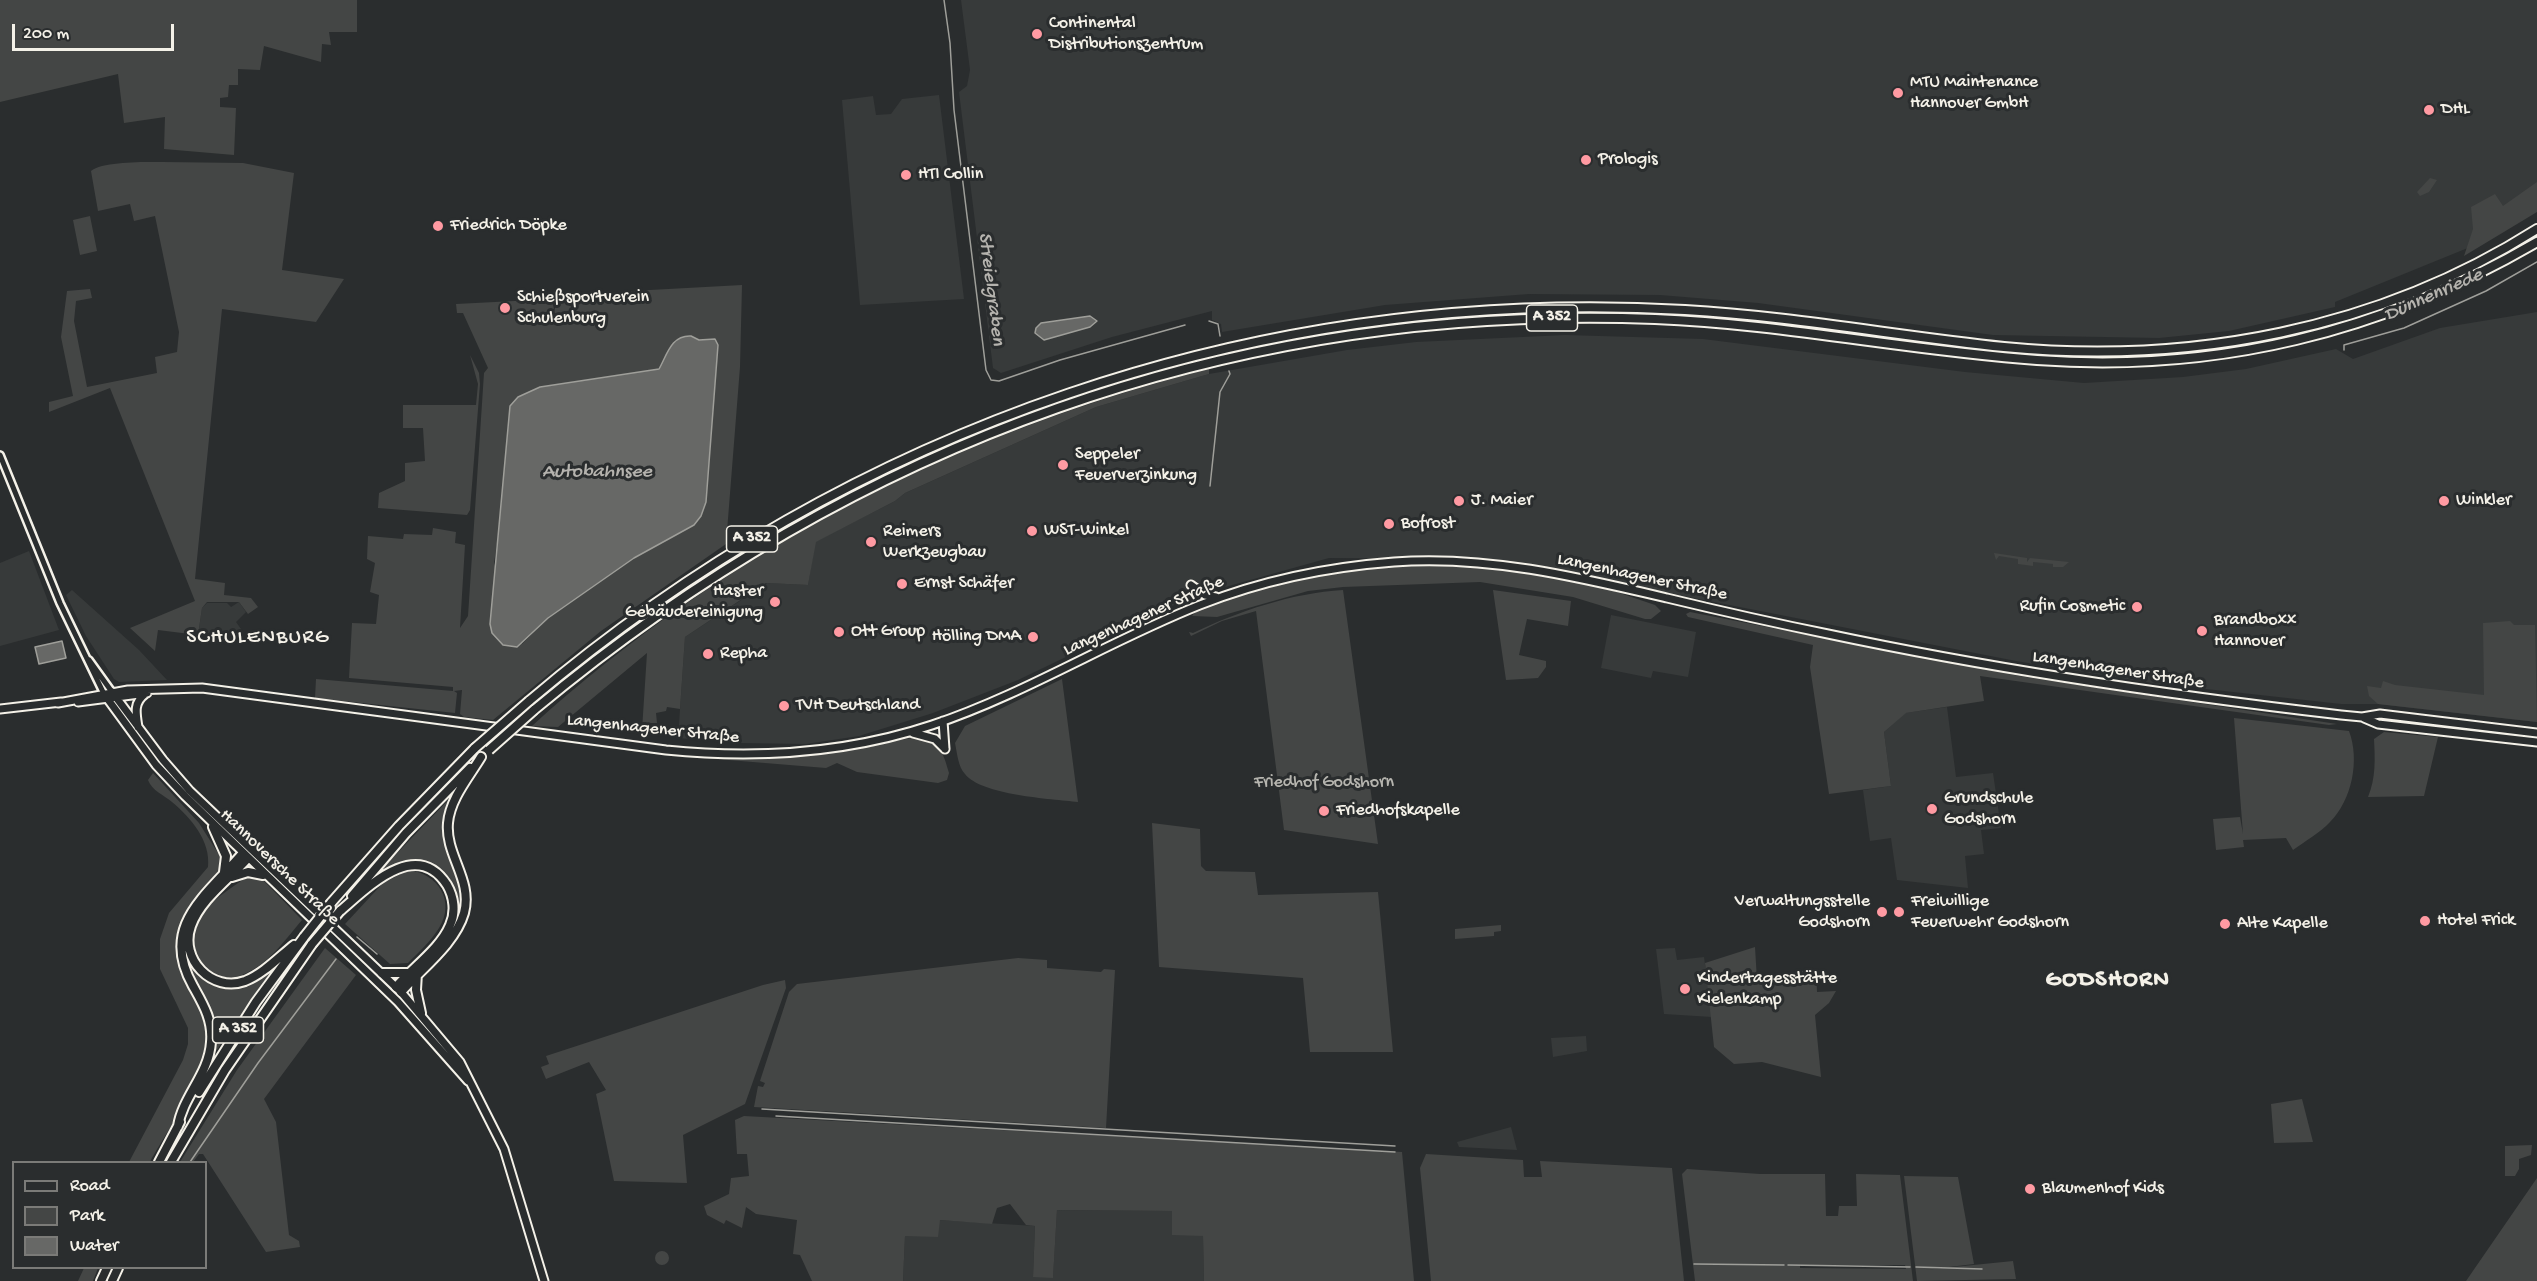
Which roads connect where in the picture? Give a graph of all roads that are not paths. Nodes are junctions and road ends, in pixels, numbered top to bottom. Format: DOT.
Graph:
graph roads {
  1 [pos="2537,229"];
  2 [pos="2537,242"];
  3 [pos="0,455"];
  4 [pos="1191,585"];
  5 [pos="1219,598"];
  6 [pos="155,690"];
  7 [pos="146,694"];
  8 [pos="110,696"];
  9 [pos="0,709"];
  10 [pos="2362,717"];
  11 [pos="944,721"];
  12 [pos="933,725"];
  13 [pos="139,729"];
  14 [pos="910,732"];
  15 [pos="2537,733"];
  16 [pos="2537,742"];
  17 [pos="941,744"];
  18 [pos="481,757"];
  19 [pos="213,826"];
  20 [pos="250,849"];
  21 [pos="244,856"];
  22 [pos="263,875"];
  23 [pos="225,878"];
  24 [pos="340,911"];
  25 [pos="304,937"];
  26 [pos="382,973"];
  27 [pos="413,973"];
  28 [pos="398,989"];
  29 [pos="391,996"];
  30 [pos="421,1013"];
  31 [pos="470,1083"];
  32 [pos="178,1126"];
  33 [pos="160,1161"];
  34 [pos="172,1161"];
  35 [pos="544,1281"];
  1 -- 25 [label="highway, A 352, bridge"];
  2 -- 18 [label="highway, A 352, bridge"];
  3 -- 8 [label="street, Hannoversche Straße"];
  4 -- 5 [label="main road"];
  5 -- 10 [label="main road, Langenhagener Straße"];
  5 -- 11 [label="main road, Langenhagener Straße"];
  6 -- 7 [label="main road, Langenhagener Straße"];
  6 -- 8 [label="main road, Langenhagener Straße"];
  6 -- 14 [label="main road, Langenhagener Straße"];
  7 -- 8 [label="main road, Langenhagener Straße"];
  7 -- 13 [label="main road"];
  8 -- 9 [label="main road, Langenhagener Straße"];
  8 -- 13 [label="main road, Hannoversche Straße"];
  8 -- 19 [label="main road, Hannoversche Straße"];
  10 -- 15 [label="main road, Langenhagener Straße"];
  10 -- 16 [label="main road, Langenhagener Straße"];
  11 -- 12 [label="main road, Langenhagener Straße"];
  11 -- 17 [label="main road"];
  12 -- 14 [label="main road, Langenhagener Straße"];
  12 -- 17 [label="main road"];
  13 -- 20 [label="main road, Hannoversche Straße"];
  14 -- 17 [label="main road"];
  18 -- 24 [label="highway, A 352"];
  18 -- 27 [label="highway"];
  19 -- 21 [label="main road, Hannoversche Straße"];
  19 -- 23 [label="highway"];
  20 -- 21 [label="main road"];
  20 -- 26 [label="main road, Hannoversche Straße"];
  21 -- 22 [label="main road, Hannoversche Straße"];
  21 -- 23 [label="highway"];
  22 -- 23 [label="highway"];
  22 -- 29 [label="main road, Hannoversche Straße"];
  23 -- 25 [label="highway"];
  23 -- 32 [label="highway"];
  24 -- 27 [label="highway"];
  24 -- 34 [label="highway, A 352, bridge"];
  25 -- 32 [label="highway, A 352"];
  26 -- 27 [label="highway"];
  26 -- 28 [label="main road, Hannoversche Straße"];
  27 -- 28 [label="highway"];
  27 -- 30 [label="highway"];
  28 -- 29 [label="main road"];
  28 -- 30 [label="main road, Hannoversche Straße"];
  29 -- 31 [label="main road, Hannoversche Straße"];
  30 -- 31 [label="main road, Hannoversche Straße"];
  31 -- 35 [label="main road, Hannoversche Straße"];
  32 -- 33 [label="highway, A 352"];
}
